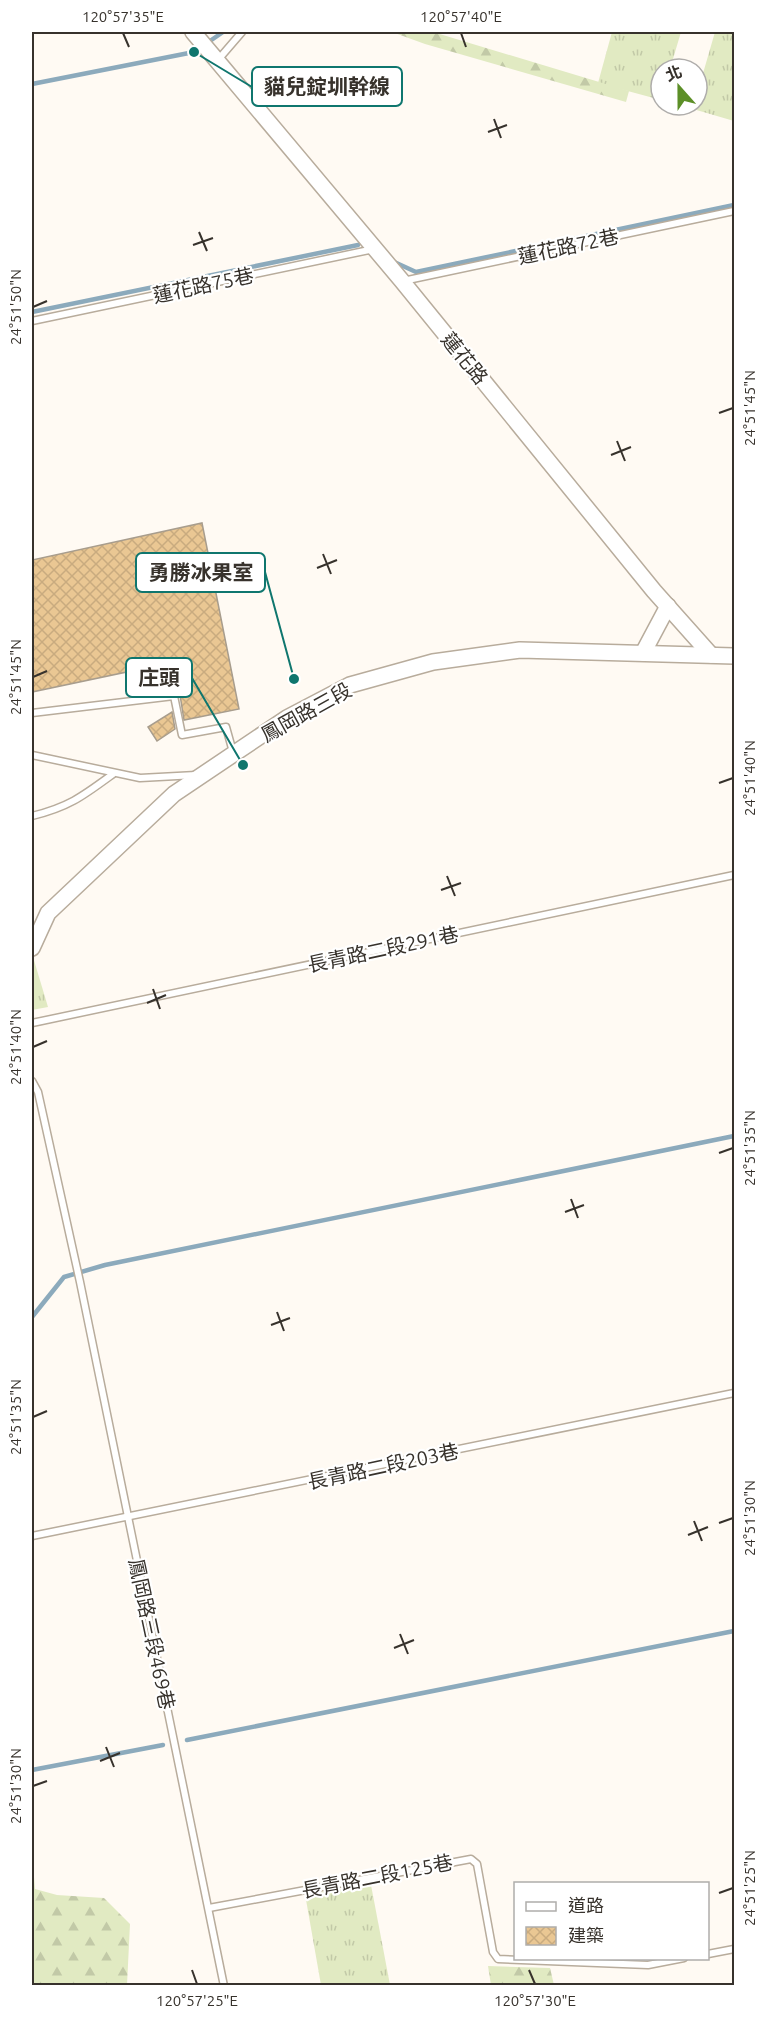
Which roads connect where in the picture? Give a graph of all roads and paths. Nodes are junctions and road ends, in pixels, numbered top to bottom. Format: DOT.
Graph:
graph roads {
  1 [pos="242,32"];
  2 [pos="195,34"];
  3 [pos="217,61"];
  4 [pos="735,211"];
  5 [pos="375,249"];
  6 [pos="402,281"];
  7 [pos="32,321"];
  8 [pos="668,606"];
  9 [pos="643,653"];
  10 [pos="711,655"];
  11 [pos="735,656"];
  12 [pos="32,713"];
  13 [pos="233,753"];
  14 [pos="32,755"];
  15 [pos="113,774"];
  16 [pos="200,775"];
  17 [pos="32,816"];
  18 [pos="735,875"];
  19 [pos="48,913"];
  20 [pos="32,925"];
  21 [pos="32,948"];
  22 [pos="32,1023"];
  23 [pos="32,1081"];
  24 [pos="735,1393"];
  25 [pos="129,1518"];
  26 [pos="32,1536"];
  27 [pos="209,1908"];
  28 [pos="735,1949"];
  29 [pos="709,1954"];
  30 [pos="514,1960"];
  31 [pos="523,1960"];
  32 [pos="678,1960"];
  33 [pos="224,1986"];
  1 -- 3 [label="lane"];
  2 -- 3 [label="street, 蓮花路"];
  3 -- 5 [label="street, 蓮花路"];
  4 -- 6 [label="lane, 蓮花路72巷"];
  5 -- 6 [label="street, 蓮花路"];
  5 -- 7 [label="lane, 蓮花路75巷"];
  6 -- 8 [label="street, 蓮花路"];
  8 -- 9 [label="street"];
  8 -- 10 [label="street, 蓮花路"];
  9 -- 10 [label="street, 鳳岡路三段"];
  9 -- 13 [label="street, 鳳岡路三段"];
  10 -- 11 [label="street, 鳳岡路三段"];
  12 -- 13 [label="lane"];
  13 -- 16 [label="street, 鳳岡路三段"];
  14 -- 15 [label="lane"];
  15 -- 16 [label="lane"];
  15 -- 17 [label="lane"];
  16 -- 19 [label="street, 鳳岡路三段"];
  18 -- 22 [label="lane, 長青路二段291巷"];
  19 -- 20 [label="lane"];
  19 -- 21 [label="street, 鳳岡路三段"];
  23 -- 25 [label="lane, 鳳岡路三段469巷"];
  24 -- 25 [label="lane, 長青路二段203巷"];
  25 -- 26 [label="lane, 長青路二段203巷"];
  25 -- 27 [label="lane, 鳳岡路三段469巷"];
  27 -- 30 [label="lane, 長青路二段125巷"];
  27 -- 33 [label="lane, 鳳岡路三段469巷"];
  28 -- 29 [label="lane"];
  31 -- 32 [label="lane, 長青路二段125巷"];
}
